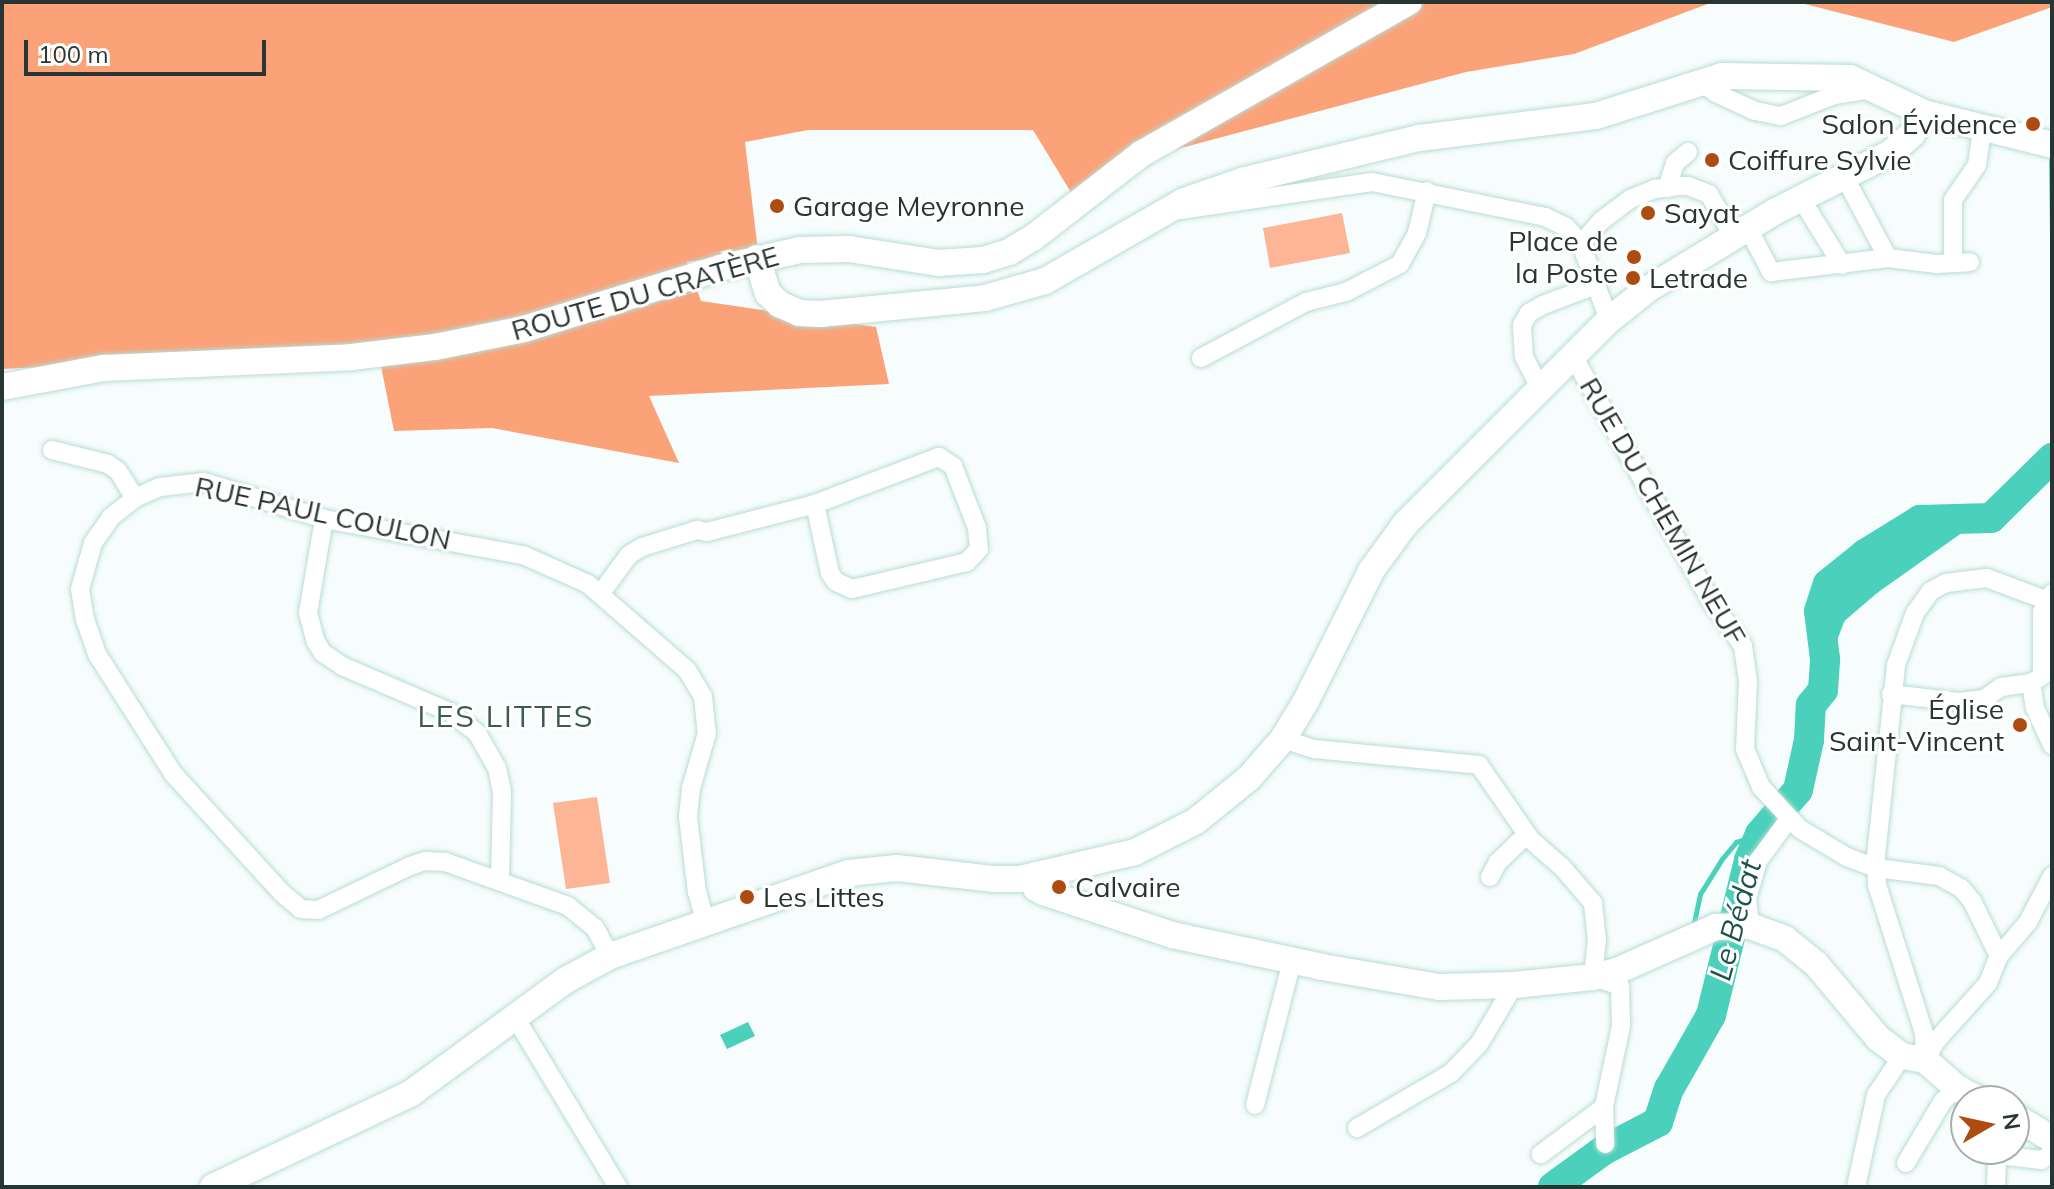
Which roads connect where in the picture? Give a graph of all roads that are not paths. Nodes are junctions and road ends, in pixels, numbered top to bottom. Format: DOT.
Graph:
graph roads {
  1 [pos="1409,2"];
  2 [pos="1700,81"];
  3 [pos="1874,89"];
  4 [pos="1924,113"];
  5 [pos="1982,128"];
  6 [pos="2048,144"];
  7 [pos="1688,152"];
  8 [pos="1844,176"];
  9 [pos="1667,188"];
  10 [pos="1427,191"];
  11 [pos="1800,197"];
  12 [pos="1169,208"];
  13 [pos="1741,233"];
  14 [pos="1581,244"];
  15 [pos="757,258"];
  16 [pos="1888,258"];
  17 [pos="1842,265"];
  18 [pos="1596,285"];
  19 [pos="1609,320"];
  20 [pos="1573,356"];
  21 [pos="1201,358"];
  22 [pos="2,387"];
  23 [pos="1540,388"];
  24 [pos="52,450"];
  25 [pos="135,498"];
  26 [pos="815,504"];
  27 [pos="324,519"];
  28 [pos="601,593"];
  29 [pos="2051,597"];
  30 [pos="2042,678"];
  31 [pos="1891,694"];
  32 [pos="1283,739"];
  33 [pos="2052,745"];
  34 [pos="1783,813"];
  35 [pos="1527,834"];
  36 [pos="1876,868"];
  37 [pos="2052,876"];
  38 [pos="1032,877"];
  39 [pos="1490,877"];
  40 [pos="500,879"];
  41 [pos="706,923"];
  42 [pos="1737,927"];
  43 [pos="610,956"];
  44 [pos="1999,956"];
  45 [pos="1640,960"];
  46 [pos="1292,961"];
  47 [pos="1593,977"];
  48 [pos="1514,985"];
  49 [pos="1620,986"];
  50 [pos="515,1017"];
  51 [pos="1913,1058"];
  52 [pos="1953,1085"];
  53 [pos="1950,1094"];
  54 [pos="1255,1105"];
  55 [pos="1604,1107"];
  56 [pos="2030,1126"];
  57 [pos="1357,1128"];
  58 [pos="2052,1139"];
  59 [pos="1605,1144"];
  60 [pos="2052,1153"];
  61 [pos="1541,1154"];
  62 [pos="2030,1158"];
  63 [pos="1906,1163"];
  64 [pos="1997,1165"];
  65 [pos="213,1187"];
  66 [pos="618,1187"];
  67 [pos="1856,1187"];
  68 [pos="1996,1187"];
  1 -- 15 [label="street, ROUTE DU CRATÈRE"];
  2 -- 3 [label="street"];
  2 -- 3 [label="street"];
  2 -- 12 [label="street"];
  3 -- 4 [label="street"];
  4 -- 5 [label="street"];
  4 -- 8 [label="street"];
  5 -- 6 [label="street"];
  5 -- 16 [label="street"];
  7 -- 9 [label="street"];
  8 -- 11 [label="street"];
  8 -- 16 [label="street"];
  9 -- 13 [label="street"];
  9 -- 14 [label="street"];
  10 -- 12 [label="street"];
  10 -- 14 [label="street"];
  10 -- 21 [label="street"];
  11 -- 13 [label="street"];
  11 -- 17 [label="street"];
  12 -- 15 [label="street"];
  13 -- 17 [label="street"];
  13 -- 19 [label="street"];
  14 -- 18 [label="street"];
  15 -- 22 [label="street, ROUTE DU CRATÈRE"];
  16 -- 17 [label="street"];
  18 -- 19 [label="street"];
  18 -- 23 [label="street"];
  19 -- 20 [label="street"];
  20 -- 23 [label="street"];
  20 -- 34 [label="street, RUE DU CHEMIN NEUF"];
  23 -- 32 [label="street"];
  24 -- 25 [label="street"];
  25 -- 27 [label="street, RUE PAUL COULON"];
  25 -- 40 [label="street, RUE PAUL COULON"];
  26 -- 26 [label="street"];
  26 -- 28 [label="street"];
  27 -- 28 [label="street, RUE PAUL COULON"];
  27 -- 40 [label="street"];
  28 -- 41 [label="street, RUE PAUL COULON"];
  29 -- 30 [label="street"];
  29 -- 31 [label="street"];
  30 -- 31 [label="street"];
  30 -- 33 [label="street"];
  31 -- 36 [label="street"];
  32 -- 35 [label="street"];
  32 -- 38 [label="street"];
  34 -- 36 [label="street, RUE DU CHEMIN NEUF"];
  34 -- 42 [label="street"];
  35 -- 39 [label="street"];
  35 -- 47 [label="street"];
  36 -- 44 [label="street, RUE DU CHEMIN NEUF"];
  36 -- 51 [label="street"];
  37 -- 44 [label="street"];
  38 -- 41 [label="street"];
  38 -- 46 [label="street"];
  40 -- 43 [label="street, RUE PAUL COULON"];
  41 -- 43 [label="street"];
  42 -- 45 [label="street"];
  42 -- 51 [label="street"];
  43 -- 50 [label="street"];
  44 -- 51 [label="street"];
  45 -- 47 [label="street"];
  45 -- 49 [label="street"];
  46 -- 48 [label="street"];
  46 -- 54 [label="street"];
  47 -- 48 [label="street"];
  47 -- 49 [label="street"];
  48 -- 57 [label="street"];
  49 -- 55 [label="street"];
  50 -- 65 [label="street"];
  50 -- 66 [label="street"];
  51 -- 52 [label="street"];
  51 -- 67 [label="street"];
  53 -- 63 [label="street"];
  55 -- 59 [label="street"];
  55 -- 61 [label="street"];
  56 -- 58 [label="street"];
  60 -- 62 [label="street"];
  64 -- 68 [label="street"];
}
